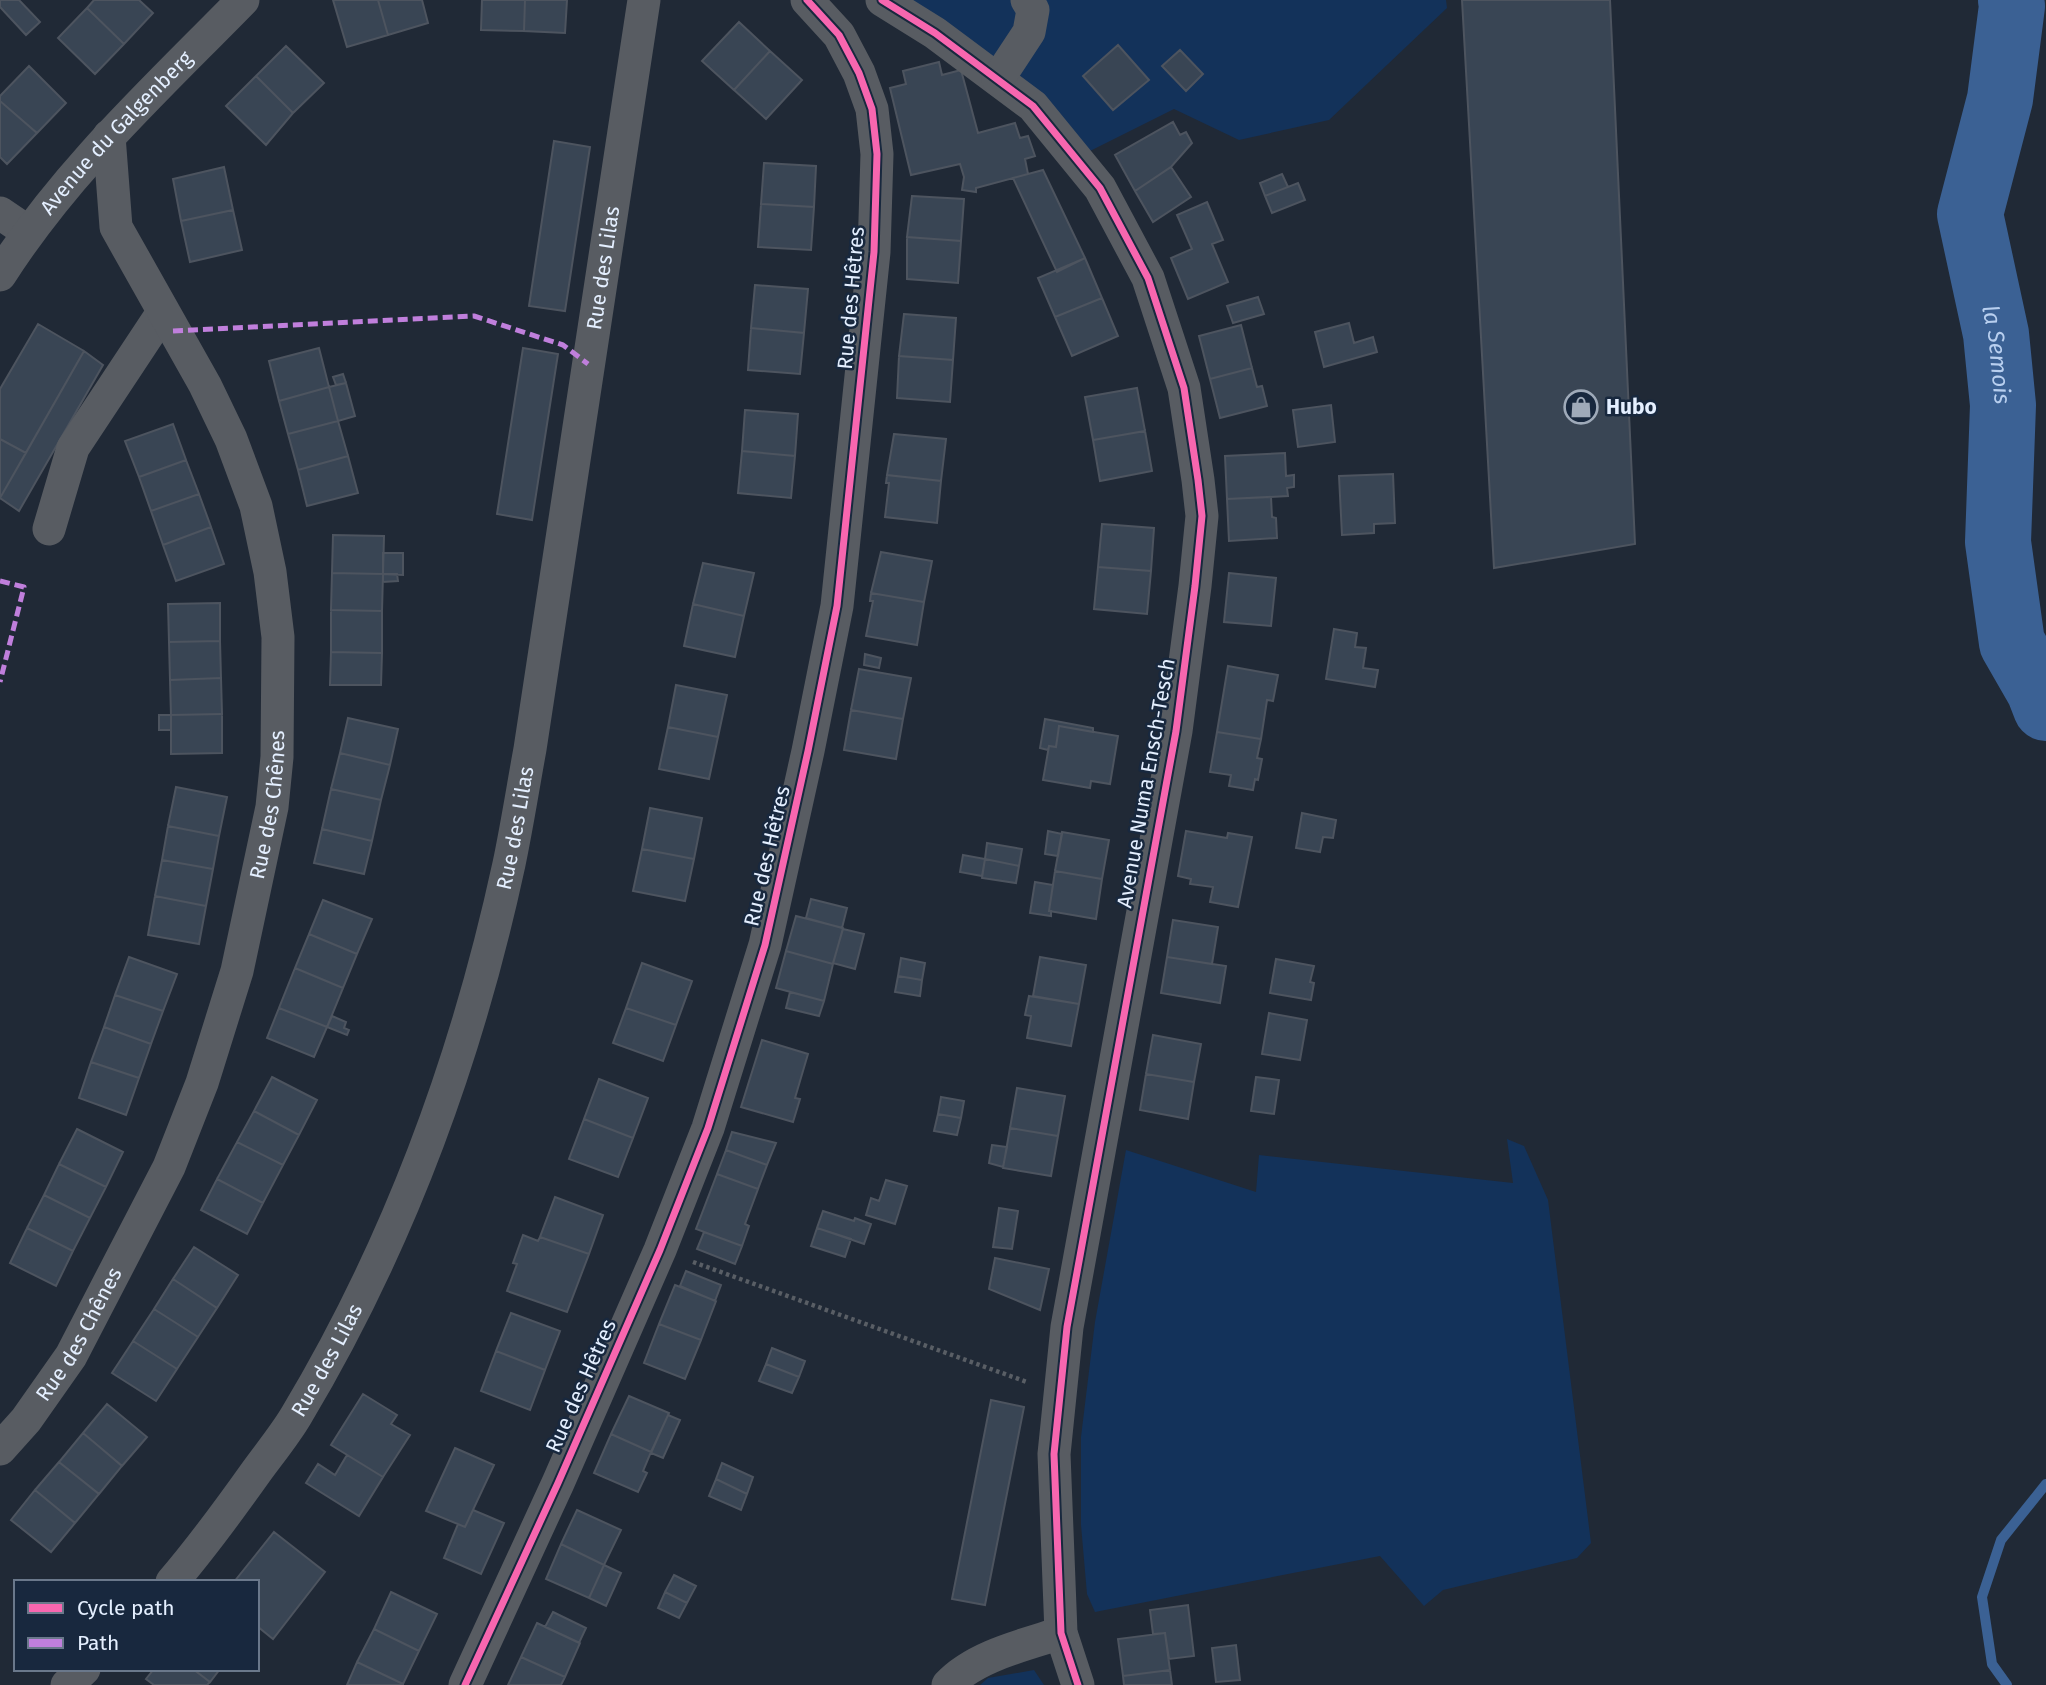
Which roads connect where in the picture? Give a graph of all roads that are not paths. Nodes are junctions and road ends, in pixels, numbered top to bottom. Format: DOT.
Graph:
graph roads {
  1 [pos="243,0"];
  2 [pos="643,0"];
  3 [pos="807,0"];
  4 [pos="881,0"];
  5 [pos="1027,0"];
  6 [pos="998,79"];
  7 [pos="109,136"];
  8 [pos="0,213"];
  9 [pos="27,232"];
  10 [pos="0,275"];
  11 [pos="163,312"];
  12 [pos="49,529"];
  13 [pos="0,1449"];
  14 [pos="174,1580"];
  15 [pos="1061,1633"];
  16 [pos="82,1671"];
  17 [pos="67,1685"];
  18 [pos="465,1685"];
  19 [pos="948,1685"];
  20 [pos="1078,1685"];
  1 -- 7 [label="street, Avenue du Galgenberg"];
  2 -- 14 [label="street, Rue des Lilas"];
  3 -- 18 [label="street, Rue des Hêtres"];
  4 -- 6 [label="street, Avenue Numa Ensch-Tesch"];
  5 -- 6 [label="street"];
  6 -- 15 [label="street, Avenue Numa Ensch-Tesch"];
  7 -- 9 [label="street, Avenue du Galgenberg"];
  7 -- 11 [label="street, Rue des Chênes"];
  8 -- 9 [label="street"];
  9 -- 10 [label="street, Avenue du Galgenberg"];
  11 -- 12 [label="street"];
  11 -- 13 [label="street, Rue des Chênes"];
  15 -- 19 [label="street"];
  15 -- 20 [label="street, Avenue Numa Ensch-Tesch"];
  16 -- 17 [label="street"];
}
